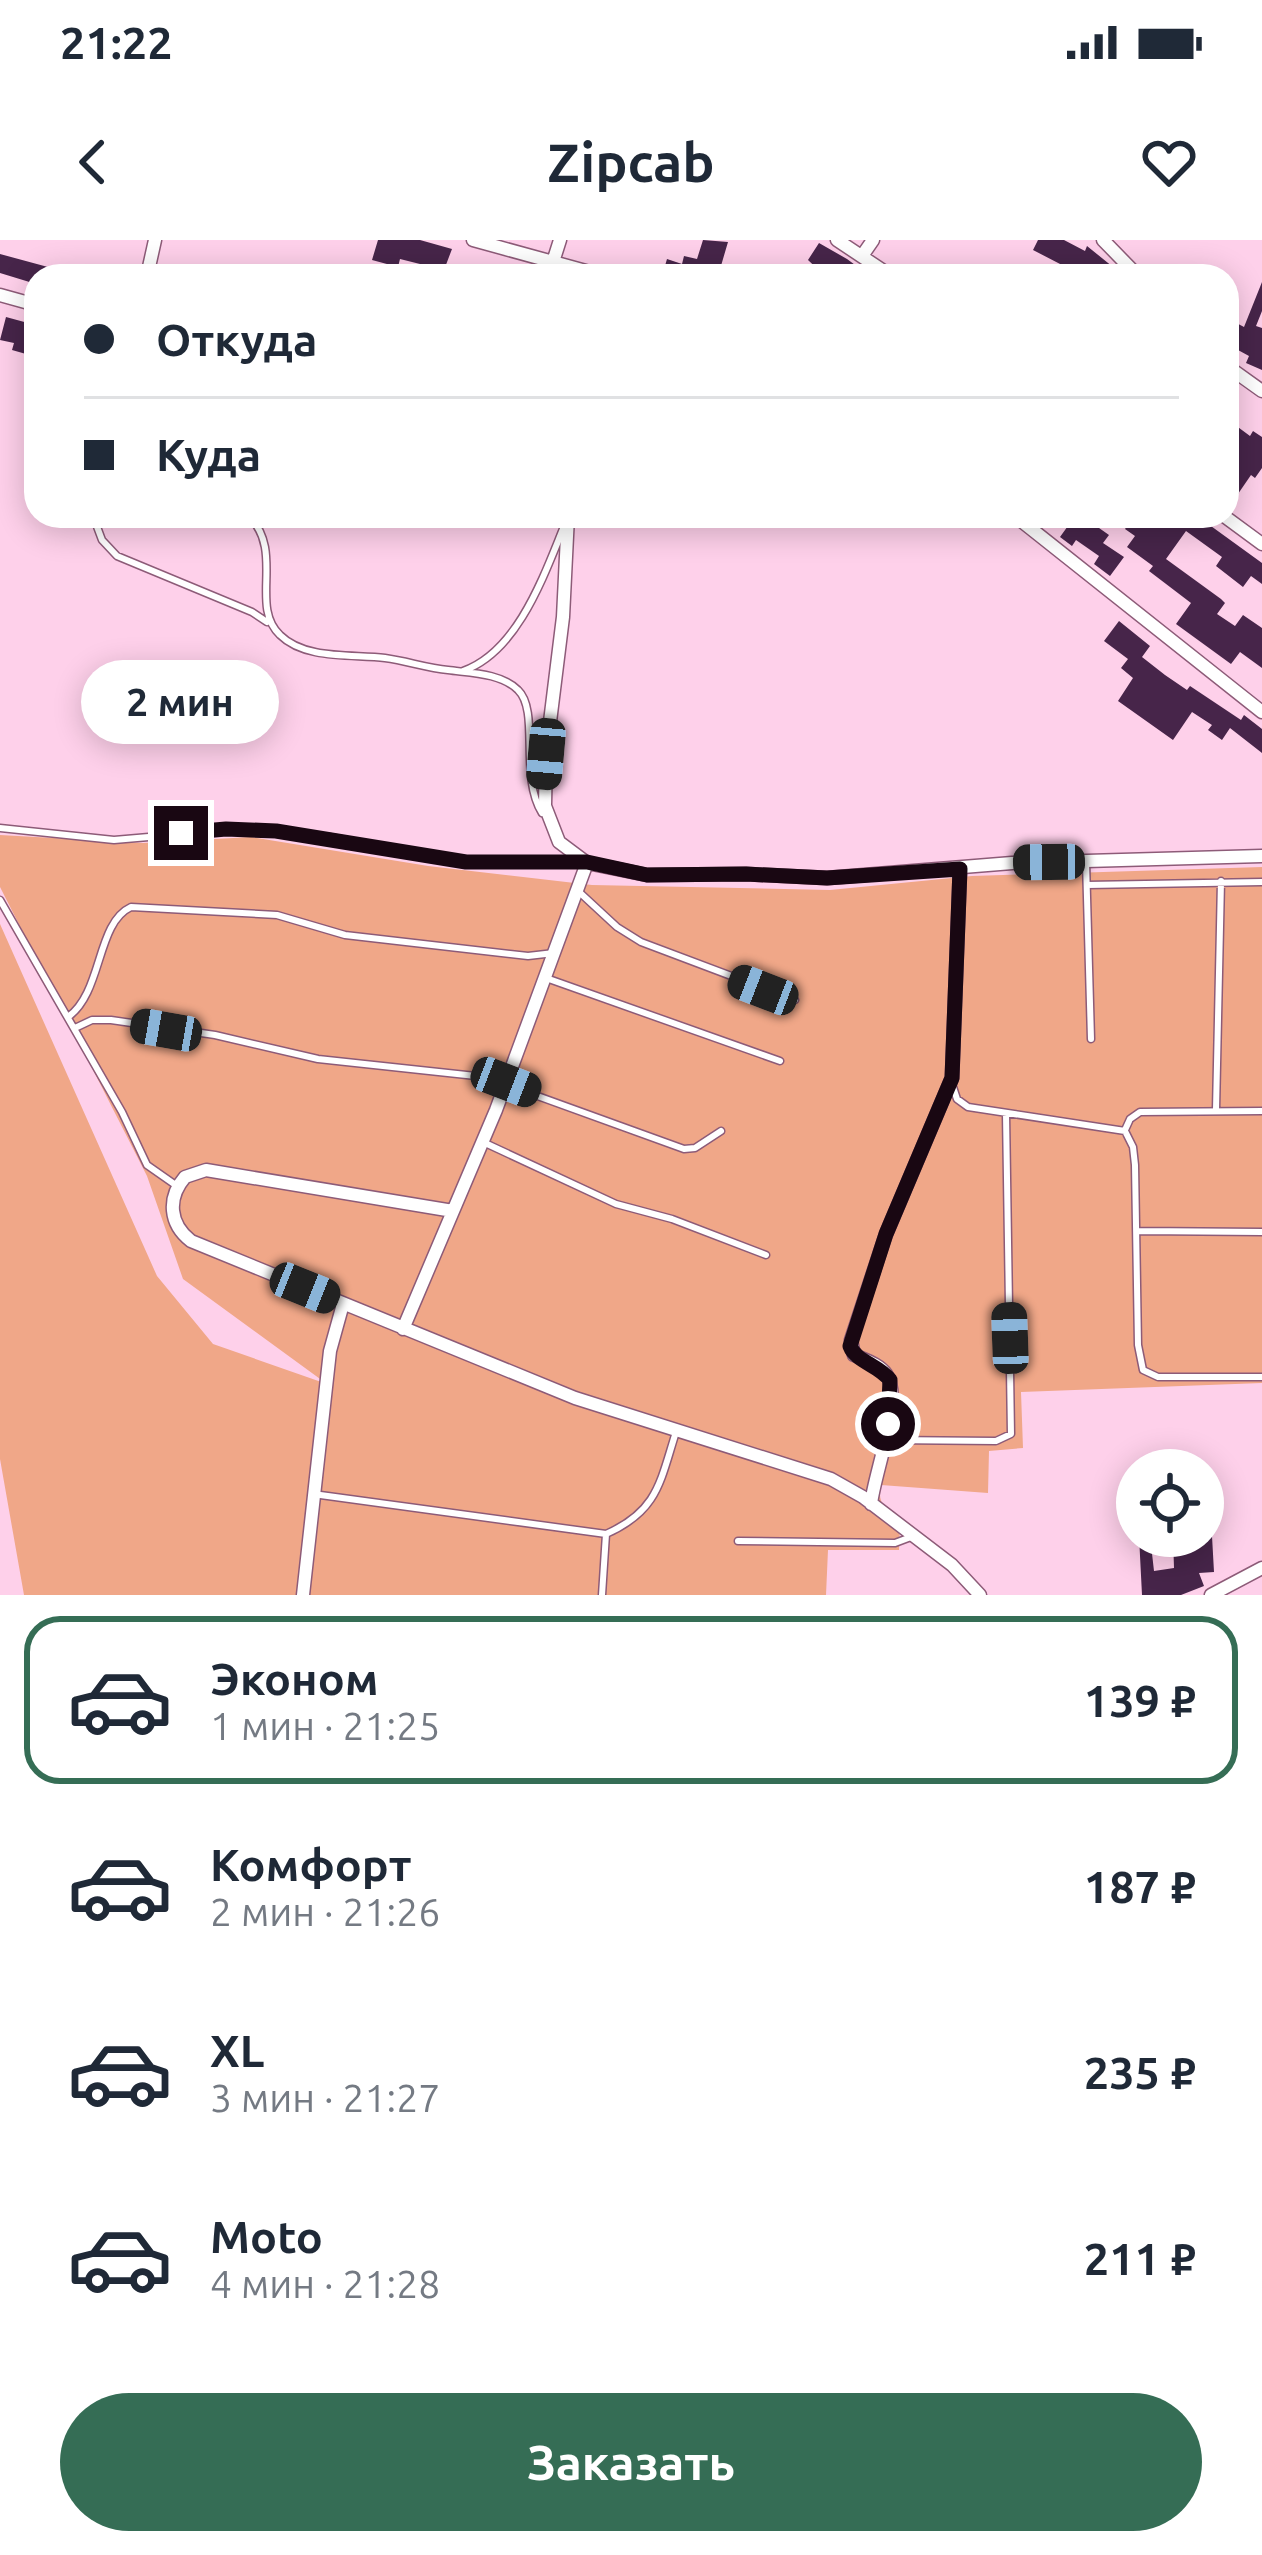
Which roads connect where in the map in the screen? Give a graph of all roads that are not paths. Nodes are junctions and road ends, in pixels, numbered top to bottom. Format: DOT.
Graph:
graph roads {
  1 [pos="473,240"];
  2 [pos="560,240"];
  3 [pos="837,240"];
  4 [pos="873,240"];
  5 [pos="1102,240"];
  6 [pos="862,256"];
  7 [pos="553,262"];
  8 [pos="560,264"];
  9 [pos="873,264"];
  10 [pos="1126,264"];
  11 [pos="98,528"];
  12 [pos="259,528"];
  13 [pos="563,528"];
  14 [pos="567,528"];
  15 [pos="1030,528"];
  16 [pos="274,629"];
  17 [pos="459,672"];
  18 [pos="1262,712"];
  19 [pos="550,826"];
  20 [pos="0,828"];
  21 [pos="1262,856"];
  22 [pos="587,862"];
  23 [pos="1086,862"];
  24 [pos="960,869"];
  25 [pos="1221,881"];
  26 [pos="1262,882"];
  27 [pos="1087,885"];
  28 [pos="577,890"];
  29 [pos="0,899"];
  30 [pos="555,952"];
  31 [pos="546,978"];
  32 [pos="795,1000"];
  33 [pos="82,1007"];
  34 [pos="68,1017"];
  35 [pos="89,1021"];
  36 [pos="75,1028"];
  37 [pos="1091,1039"];
  38 [pos="780,1061"];
  39 [pos="952,1078"];
  40 [pos="506,1082"];
  41 [pos="1216,1110"];
  42 [pos="1262,1111"];
  43 [pos="1006,1114"];
  44 [pos="721,1131"];
  45 [pos="1125,1131"];
  46 [pos="482,1141"];
  47 [pos="177,1186"];
  48 [pos="452,1211"];
  49 [pos="1139,1231"];
  50 [pos="1262,1232"];
  51 [pos="766,1255"];
  52 [pos="343,1304"];
  53 [pos="403,1328"];
  54 [pos="1262,1376"];
  55 [pos="676,1432"];
  56 [pos="884,1440"];
  57 [pos="313,1494"];
  58 [pos="871,1504"];
  59 [pos="606,1534"];
  60 [pos="911,1538"];
  61 [pos="738,1540"];
  62 [pos="1262,1568"];
  63 [pos="303,1595"];
  64 [pos="602,1595"];
  65 [pos="980,1595"];
  66 [pos="1210,1595"];
  1 -- 7 [label="street"];
  2 -- 7 [label="street"];
  3 -- 6 [label="street"];
  4 -- 6 [label="street"];
  5 -- 10 [label="street"];
  6 -- 9 [label="street"];
  7 -- 8 [label="street"];
  11 -- 16 [label="lane"];
  12 -- 16 [label="lane"];
  13 -- 17 [label="lane"];
  14 -- 19 [label="street"];
  15 -- 18 [label="street"];
  16 -- 17 [label="lane"];
  17 -- 19 [label="lane"];
  19 -- 22 [label="street"];
  20 -- 22 [label="lane"];
  21 -- 23 [label="street"];
  22 -- 24 [label="street"];
  22 -- 28 [label="street"];
  23 -- 24 [label="street"];
  23 -- 27 [label="lane"];
  24 -- 39 [label="street"];
  25 -- 26 [label="lane"];
  25 -- 27 [label="lane"];
  25 -- 41 [label="lane"];
  27 -- 37 [label="lane"];
  28 -- 30 [label="street"];
  28 -- 32 [label="lane"];
  29 -- 34 [label="lane"];
  30 -- 31 [label="street"];
  30 -- 33 [label="lane"];
  31 -- 38 [label="lane"];
  31 -- 40 [label="street"];
  33 -- 34 [label="lane"];
  33 -- 35 [label="lane"];
  34 -- 36 [label="lane"];
  35 -- 36 [label="lane"];
  35 -- 40 [label="lane"];
  36 -- 47 [label="lane"];
  39 -- 43 [label="lane"];
  39 -- 56 [label="street"];
  40 -- 44 [label="lane"];
  40 -- 46 [label="street"];
  41 -- 42 [label="lane"];
  41 -- 45 [label="lane"];
  43 -- 45 [label="lane"];
  43 -- 56 [label="lane"];
  45 -- 49 [label="lane"];
  46 -- 48 [label="street"];
  46 -- 51 [label="lane"];
  47 -- 48 [label="street"];
  47 -- 52 [label="street"];
  48 -- 53 [label="street"];
  49 -- 50 [label="lane"];
  49 -- 54 [label="lane"];
  52 -- 53 [label="street"];
  52 -- 57 [label="street"];
  53 -- 55 [label="street"];
  55 -- 58 [label="street"];
  55 -- 59 [label="lane"];
  56 -- 58 [label="street"];
  57 -- 59 [label="lane"];
  57 -- 63 [label="street"];
  58 -- 60 [label="street"];
  59 -- 64 [label="lane"];
  60 -- 61 [label="lane"];
  60 -- 65 [label="street"];
  62 -- 66 [label="street"];
}
